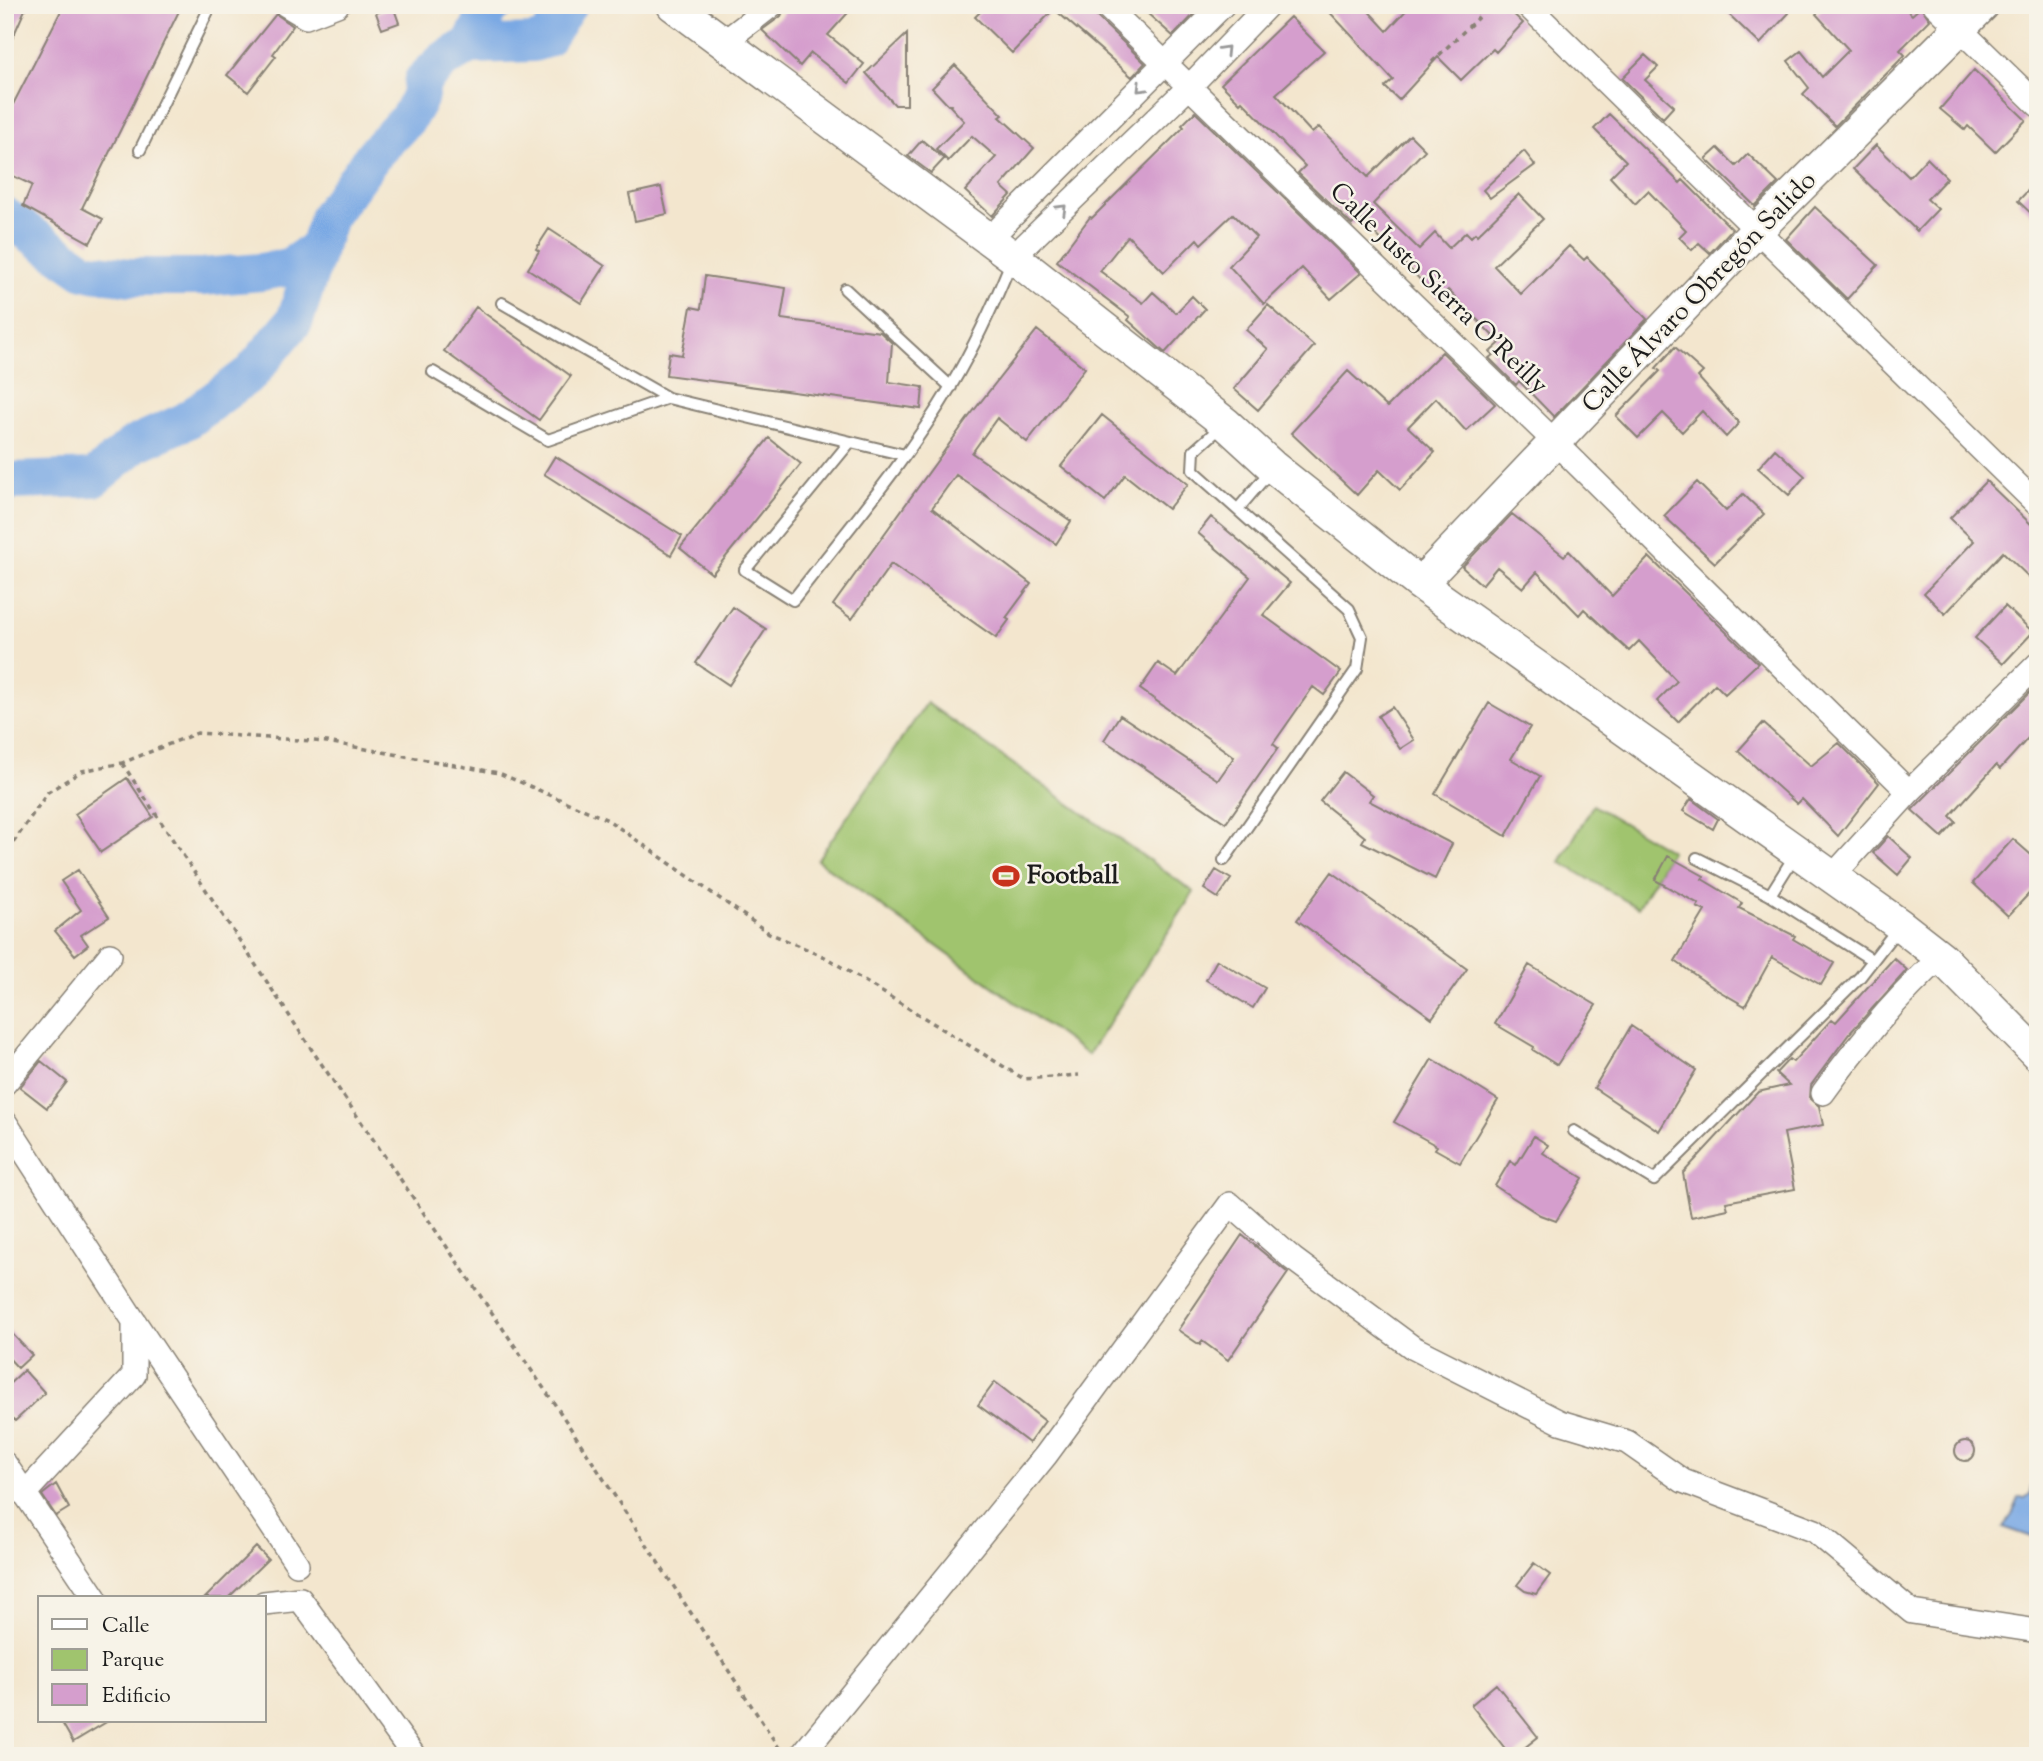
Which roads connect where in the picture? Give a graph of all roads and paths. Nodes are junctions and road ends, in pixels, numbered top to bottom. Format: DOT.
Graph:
graph roads {
  1 [pos="211,5"];
  2 [pos="286,5"];
  3 [pos="337,5"];
  4 [pos="673,5"];
  5 [pos="772,5"];
  6 [pos="1105,5"];
  7 [pos="1223,5"];
  8 [pos="1268,5"];
  9 [pos="1492,5"];
  10 [pos="1527,5"];
  11 [pos="1936,5"];
  12 [pos="1983,5"];
  13 [pos="1960,29"];
  14 [pos="724,42"];
  15 [pos="1432,62"];
  16 [pos="1164,65"];
  17 [pos="1189,87"];
  18 [pos="2038,105"];
  19 [pos="140,150"];
  20 [pos="1756,231"];
  21 [pos="1001,248"];
  22 [pos="845,289"];
  23 [pos="502,303"];
  24 [pos="433,372"];
  25 [pos="951,387"];
  26 [pos="668,398"];
  27 [pos="1225,423"];
  28 [pos="850,442"];
  29 [pos="1556,443"];
  30 [pos="905,455"];
  31 [pos="1273,467"];
  32 [pos="2038,505"];
  33 [pos="1238,509"];
  34 [pos="1420,583"];
  35 [pos="2038,664"];
  36 [pos="122,763"];
  37 [pos="1909,792"];
  38 [pos="5,848"];
  39 [pos="1796,853"];
  40 [pos="1697,858"];
  41 [pos="1224,860"];
  42 [pos="1831,878"];
  43 [pos="1770,895"];
  44 [pos="1900,925"];
  45 [pos="110,955"];
  46 [pos="1941,957"];
  47 [pos="1872,960"];
  48 [pos="2038,1055"];
  49 [pos="1079,1075"];
  50 [pos="5,1083"];
  51 [pos="1823,1093"];
  52 [pos="5,1122"];
  53 [pos="1574,1131"];
  54 [pos="134,1321"];
  55 [pos="5,1464"];
  56 [pos="24,1494"];
  57 [pos="297,1564"];
  58 [pos="94,1596"];
  59 [pos="266,1603"];
  60 [pos="2038,1631"];
  61 [pos="414,1756"];
  62 [pos="784,1756"];
  63 [pos="801,1756"];
  1 -- 19 [label="lane"];
  2 -- 3 [label="street"];
  4 -- 14 [label="street"];
  5 -- 14 [label="street"];
  6 -- 16 [label="street, Calle Justo Sierra O'Reilly"];
  7 -- 16 [label="street"];
  17 -- 8 [label="street, one-way"];
  9 -- 15 [label="path"];
  10 -- 20 [label="street"];
  11 -- 13 [label="street"];
  12 -- 13 [label="street, Calle Álvaro Obregón Salido"];
  13 -- 18 [label="street"];
  13 -- 20 [label="street, Calle Álvaro Obregón Salido"];
  14 -- 21 [label="street"];
  16 -- 17 [label="street, Calle Justo Sierra O'Reilly"];
  16 -- 21 [label="street, one-way"];
  21 -- 17 [label="street, one-way"];
  17 -- 29 [label="street, Calle Justo Sierra O'Reilly"];
  20 -- 29 [label="street, Calle Álvaro Obregón Salido"];
  20 -- 32 [label="street"];
  21 -- 25 [label="lane"];
  21 -- 27 [label="street"];
  22 -- 25 [label="lane"];
  23 -- 26 [label="lane"];
  24 -- 26 [label="lane"];
  25 -- 30 [label="lane"];
  26 -- 28 [label="lane"];
  27 -- 31 [label="street"];
  27 -- 33 [label="lane"];
  28 -- 30 [label="lane"];
  28 -- 30 [label="lane"];
  29 -- 34 [label="street, Calle Álvaro Obregón Salido"];
  29 -- 37 [label="street, Calle Justo Sierra O'Reilly"];
  31 -- 33 [label="lane"];
  31 -- 34 [label="street"];
  33 -- 41 [label="lane"];
  34 -- 39 [label="street"];
  35 -- 37 [label="street"];
  36 -- 38 [label="path"];
  36 -- 49 [label="path"];
  36 -- 62 [label="path"];
  37 -- 42 [label="street"];
  39 -- 42 [label="street"];
  39 -- 43 [label="lane"];
  40 -- 43 [label="lane"];
  42 -- 44 [label="street"];
  43 -- 47 [label="lane"];
  44 -- 46 [label="street"];
  44 -- 47 [label="lane"];
  45 -- 50 [label="street"];
  46 -- 48 [label="street"];
  46 -- 51 [label="street"];
  47 -- 53 [label="lane"];
  52 -- 54 [label="street"];
  54 -- 56 [label="street"];
  54 -- 57 [label="street"];
  55 -- 56 [label="street"];
  56 -- 58 [label="street"];
  59 -- 61 [label="street"];
  60 -- 63 [label="street"];
}
